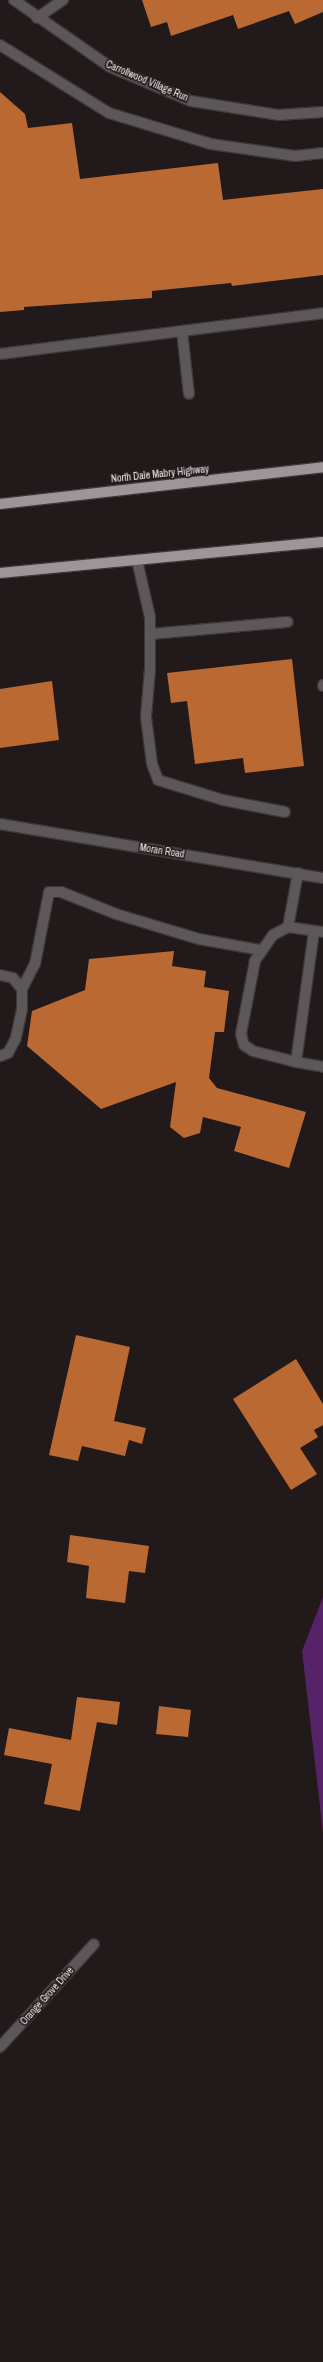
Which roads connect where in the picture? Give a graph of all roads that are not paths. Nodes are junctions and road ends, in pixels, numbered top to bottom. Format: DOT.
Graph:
graph roads {
  1 [pos="14,0"];
  2 [pos="63,0"];
  3 [pos="38,18"];
  4 [pos="0,45"];
  5 [pos="323,112"];
  6 [pos="323,153"];
  7 [pos="323,312"];
  8 [pos="182,331"];
  9 [pos="0,354"];
  10 [pos="190,394"];
  11 [pos="323,467"];
  12 [pos="0,504"];
  13 [pos="323,542"];
  14 [pos="137,560"];
  15 [pos="0,573"];
  16 [pos="287,622"];
  17 [pos="150,634"];
  18 [pos="285,812"];
  19 [pos="0,824"];
  20 [pos="298,873"];
  21 [pos="323,878"];
  22 [pos="288,927"];
  23 [pos="319,932"];
  24 [pos="261,950"];
  25 [pos="0,975"];
  26 [pos="22,989"];
  27 [pos="0,1056"];
  28 [pos="296,1062"];
  29 [pos="323,1067"];
  30 [pos="94,1944"];
  31 [pos="0,2047"];
  1 -- 3 [label="street, Carrollwood Village Run"];
  2 -- 3 [label="street"];
  3 -- 5 [label="street, Carrollwood Village Run"];
  4 -- 6 [label="street"];
  7 -- 8 [label="street"];
  8 -- 9 [label="street"];
  8 -- 10 [label="street"];
  11 -- 12 [label="main road, North Dale Mabry Highway"];
  13 -- 14 [label="main road"];
  14 -- 15 [label="main road"];
  14 -- 17 [label="street"];
  16 -- 17 [label="street"];
  17 -- 18 [label="street"];
  19 -- 20 [label="street, Moran Road"];
  20 -- 21 [label="street, Moran Road"];
  20 -- 22 [label="street"];
  22 -- 23 [label="street"];
  22 -- 24 [label="street"];
  23 -- 28 [label="street"];
  24 -- 26 [label="street"];
  24 -- 28 [label="street"];
  25 -- 26 [label="street"];
  26 -- 27 [label="street"];
  28 -- 29 [label="street"];
  30 -- 31 [label="street, Orange Grove Drive"];
}
